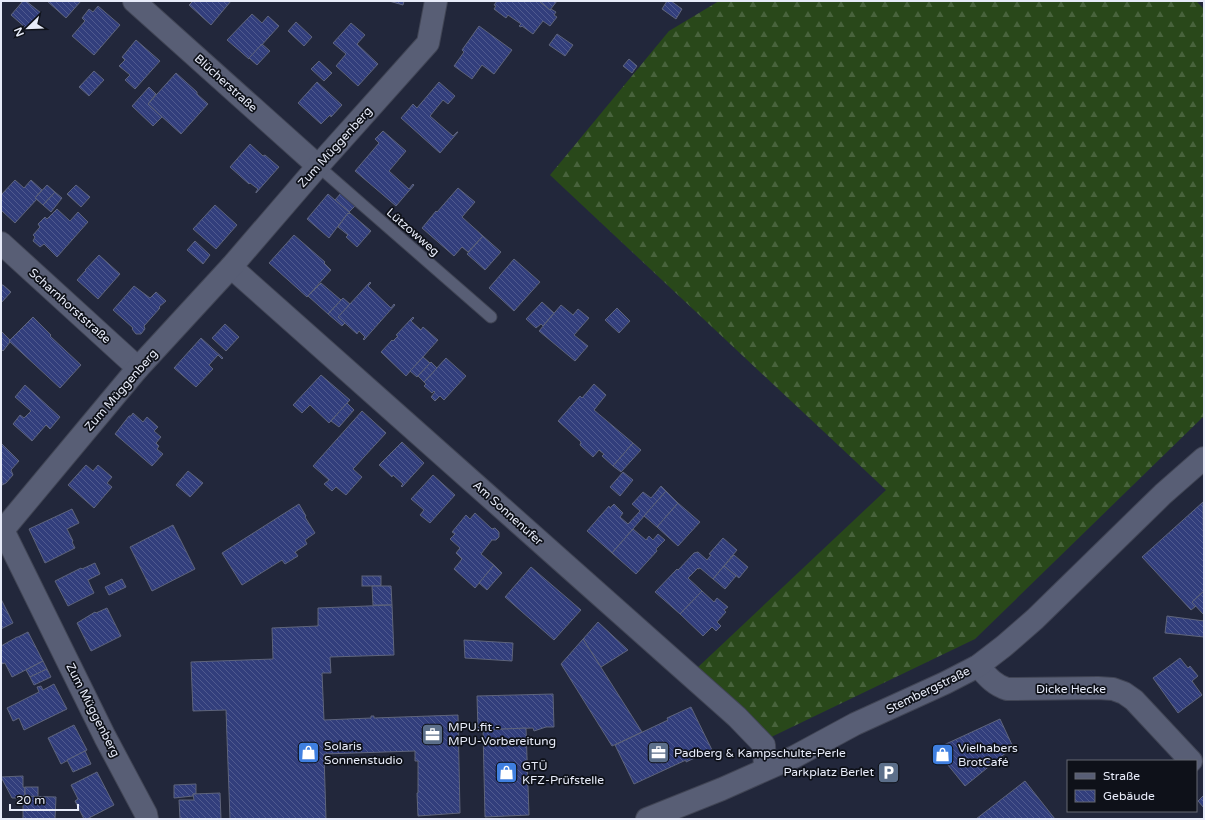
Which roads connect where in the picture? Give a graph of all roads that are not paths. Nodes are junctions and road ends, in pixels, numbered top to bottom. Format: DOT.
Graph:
graph roads {
  1 [pos="134,1"];
  2 [pos="436,1"];
  3 [pos="318,166"];
  4 [pos="1,244"];
  5 [pos="231,267"];
  6 [pos="491,318"];
  7 [pos="138,368"];
  8 [pos="1204,448"];
  9 [pos="1204,458"];
  10 [pos="1163,494"];
  11 [pos="2,530"];
  12 [pos="978,666"];
  13 [pos="1190,760"];
  14 [pos="765,770"];
  15 [pos="147,819"];
  16 [pos="648,819"];
  1 -- 3 [label="street, Blücherstraße"];
  2 -- 3 [label="street, Zum Müggenberg"];
  3 -- 5 [label="street, Zum Müggenberg"];
  3 -- 6 [label="lane, Lützowweg"];
  4 -- 7 [label="street, Scharnhorststraße"];
  5 -- 7 [label="street, Zum Müggenberg"];
  5 -- 14 [label="street, Am Sonnenufer"];
  7 -- 11 [label="street, Zum Müggenberg"];
  8 -- 10 [label="street, Stembergstraße"];
  9 -- 10 [label="street, Stembergstraße"];
  10 -- 12 [label="street, Stembergstraße"];
  11 -- 15 [label="street, Zum Müggenberg"];
  12 -- 13 [label="street, Dicke Hecke"];
  12 -- 14 [label="street, Stembergstraße"];
  14 -- 16 [label="street, Stembergstraße"];
}
